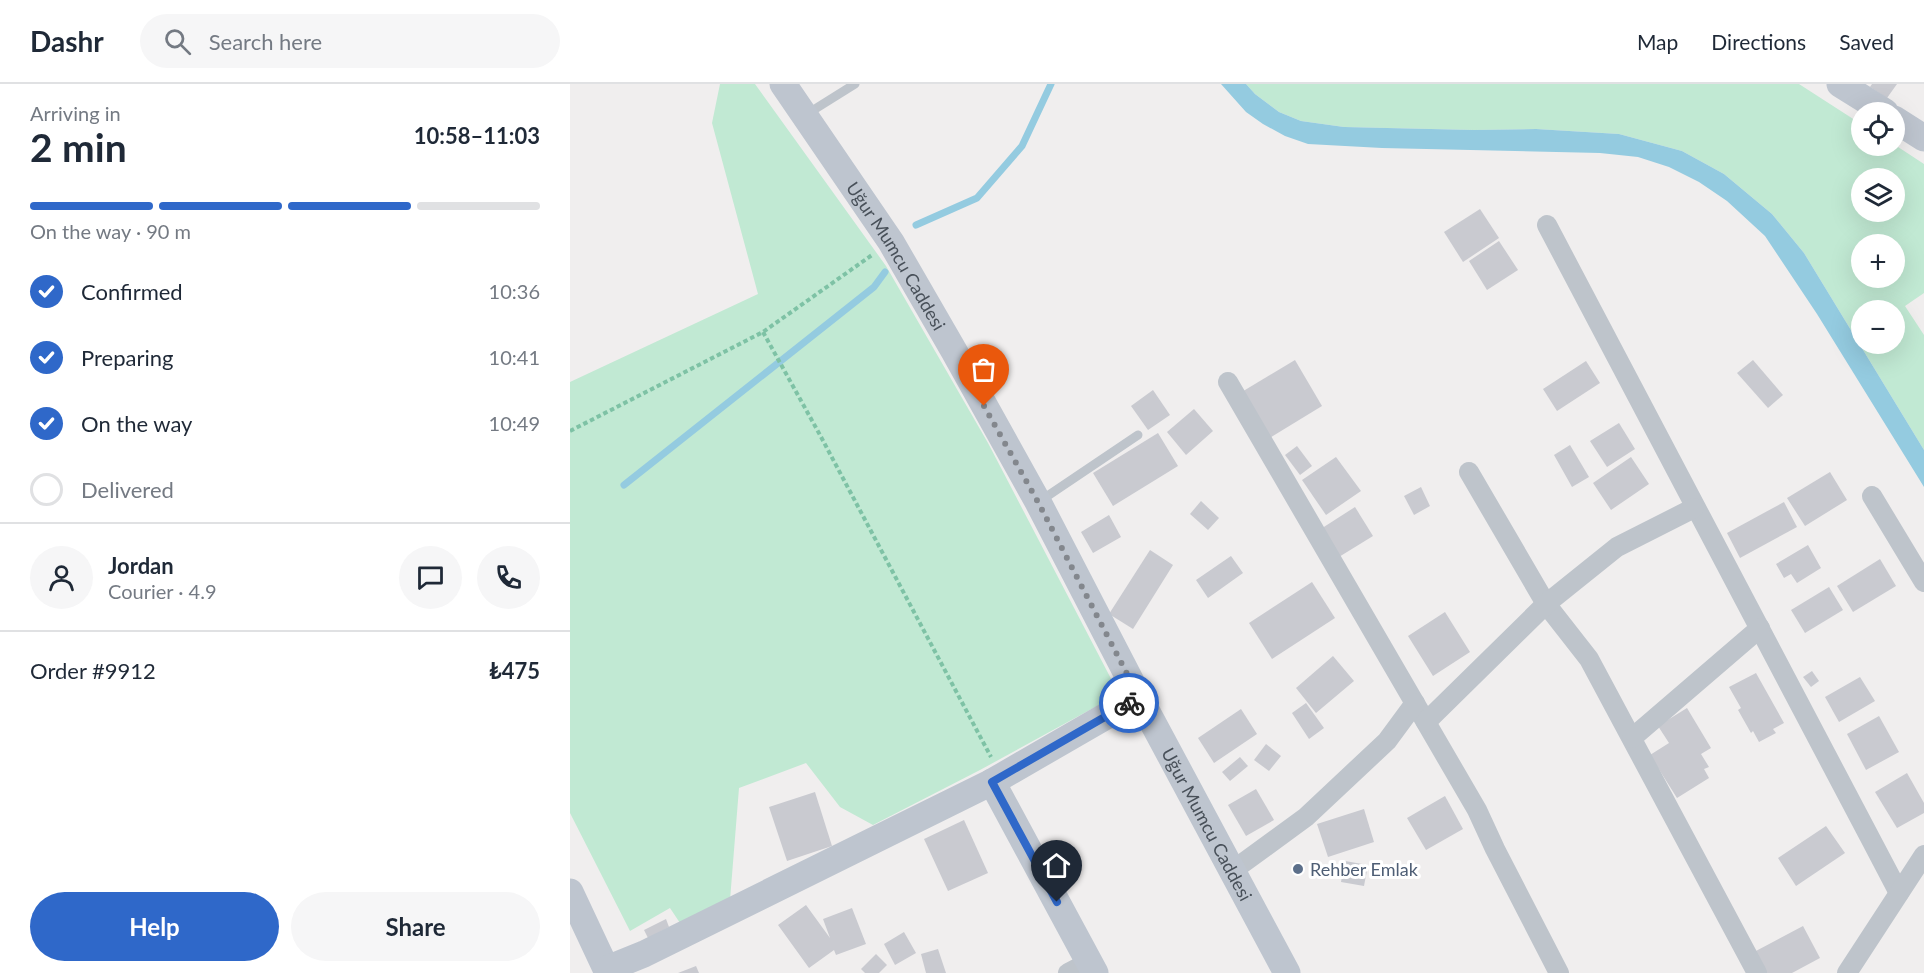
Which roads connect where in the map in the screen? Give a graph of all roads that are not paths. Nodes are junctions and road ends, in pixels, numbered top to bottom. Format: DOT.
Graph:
graph roads {
  1 [pos="783,84"];
  2 [pos="855,84"];
  3 [pos="1840,84"];
  4 [pos="1869,102"];
  5 [pos="805,115"];
  6 [pos="1905,126"];
  7 [pos="1924,138"];
  8 [pos="1547,225"];
  9 [pos="1228,382"];
  10 [pos="1138,435"];
  11 [pos="1469,472"];
  12 [pos="1872,496"];
  13 [pos="1038,502"];
  14 [pos="1694,508"];
  15 [pos="1924,582"];
  16 [pos="1546,604"];
  17 [pos="1760,628"];
  18 [pos="1139,697"];
  19 [pos="1415,704"];
  20 [pos="1426,722"];
  21 [pos="1632,738"];
  22 [pos="992,782"];
  23 [pos="1924,855"];
  24 [pos="1232,871"];
  25 [pos="570,891"];
  26 [pos="1899,893"];
  27 [pos="1084,969"];
  28 [pos="604,972"];
  29 [pos="1287,973"];
  30 [pos="1559,973"];
  31 [pos="1757,973"];
  32 [pos="1847,973"];
  1 -- 5 [label="street, Uğur Mumcu Caddesi"];
  2 -- 5 [label="lane"];
  3 -- 4 [label="street"];
  5 -- 13 [label="street, Uğur Mumcu Caddesi"];
  6 -- 7 [label="street"];
  8 -- 14 [label="street"];
  9 -- 19 [label="street"];
  10 -- 13 [label="lane"];
  11 -- 16 [label="street"];
  12 -- 15 [label="street"];
  13 -- 18 [label="street, Uğur Mumcu Caddesi"];
  14 -- 16 [label="street"];
  14 -- 17 [label="street"];
  16 -- 20 [label="street"];
  16 -- 21 [label="street"];
  17 -- 21 [label="street"];
  17 -- 26 [label="street"];
  18 -- 22 [label="street"];
  18 -- 24 [label="street, Uğur Mumcu Caddesi"];
  19 -- 20 [label="street"];
  19 -- 24 [label="street"];
  20 -- 30 [label="street"];
  21 -- 31 [label="street"];
  22 -- 27 [label="street"];
  22 -- 28 [label="street"];
  23 -- 26 [label="street"];
  24 -- 29 [label="street, Uğur Mumcu Caddesi"];
  25 -- 28 [label="street"];
  26 -- 32 [label="street"];
}
